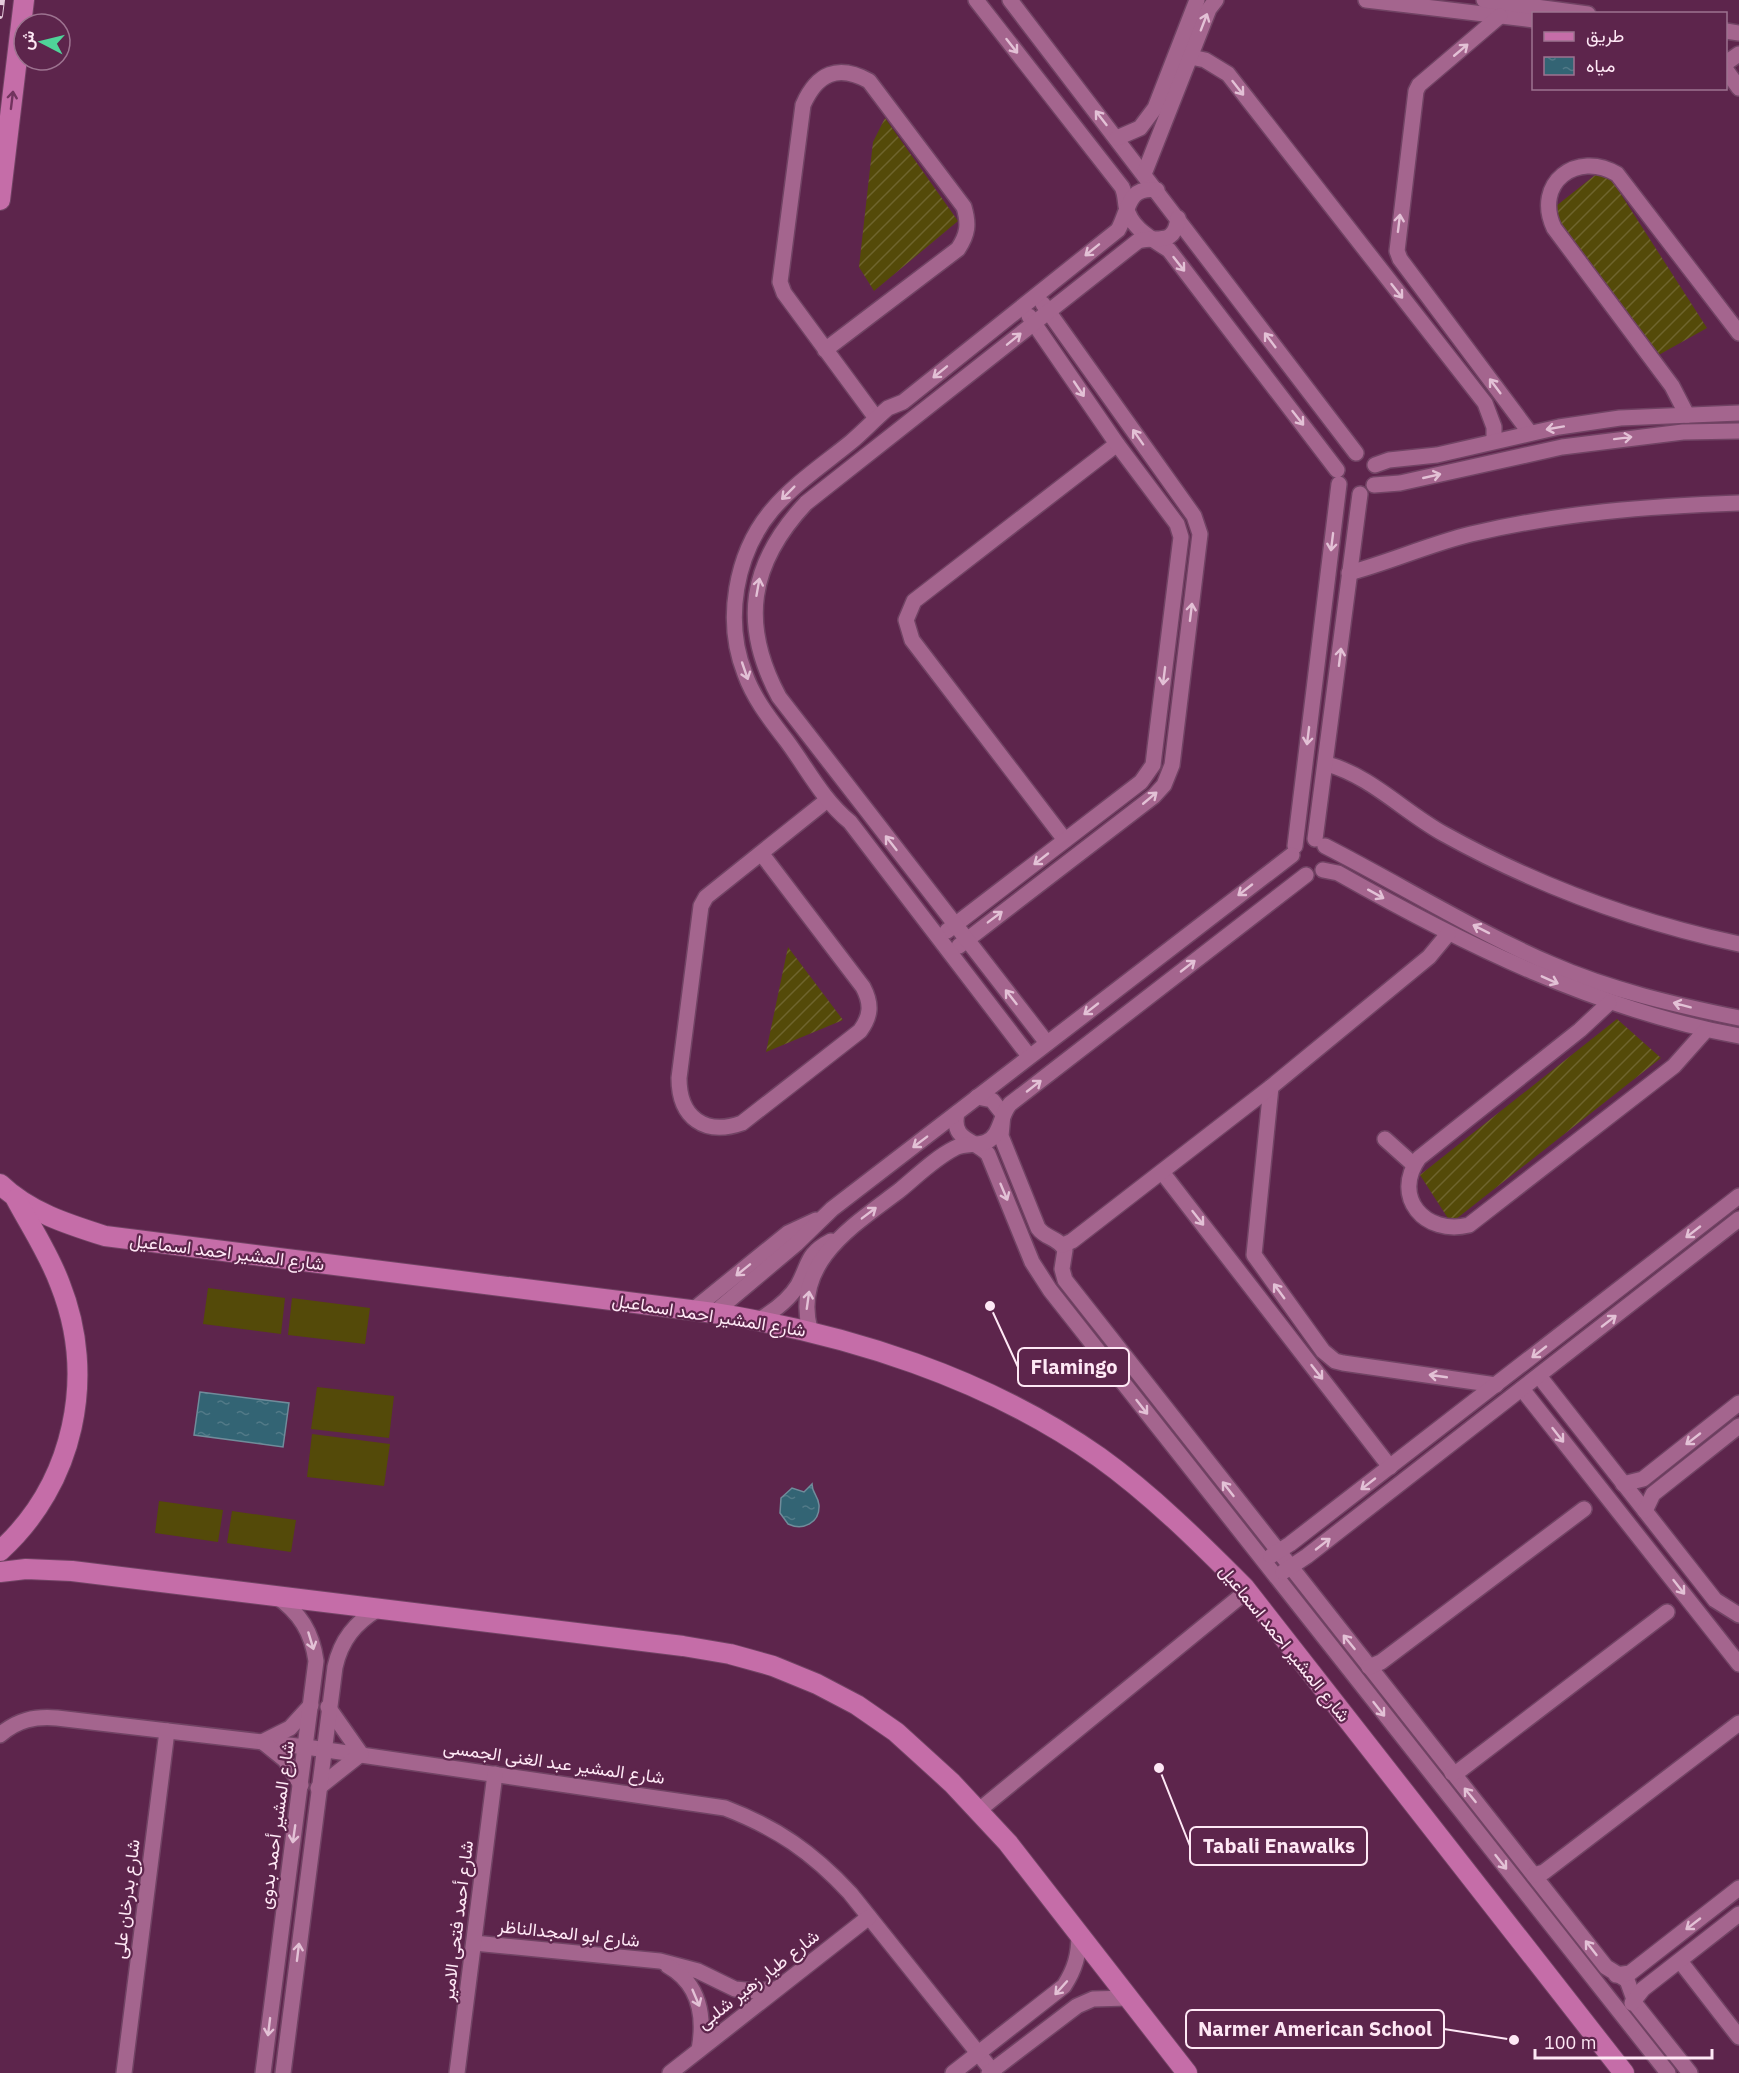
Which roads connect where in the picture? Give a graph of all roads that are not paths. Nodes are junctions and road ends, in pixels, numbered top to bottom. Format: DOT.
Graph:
graph roads {
  1 [pos="24,0"];
  2 [pos="976,0"];
  3 [pos="1005,0"];
  4 [pos="1010,0"];
  5 [pos="1197,0"];
  6 [pos="1216,0"];
  7 [pos="1366,0"];
  8 [pos="1484,0"];
  9 [pos="1466,6"];
  10 [pos="1573,12"];
  11 [pos="986,14"];
  12 [pos="1500,16"];
  13 [pos="1532,20"];
  14 [pos="1191,57"];
  15 [pos="1727,73"];
  16 [pos="1739,88"];
  17 [pos="1117,138"];
  18 [pos="1144,174"];
  19 [pos="1157,190"];
  20 [pos="0,200"];
  21 [pos="1126,206"];
  22 [pos="1178,218"];
  23 [pos="1151,239"];
  24 [pos="1036,295"];
  25 [pos="1021,307"];
  26 [pos="1049,312"];
  27 [pos="1034,323"];
  28 [pos="1739,333"];
  29 [pos="825,350"];
  30 [pos="888,408"];
  31 [pos="1739,413"];
  32 [pos="1687,415"];
  33 [pos="873,421"];
  34 [pos="899,431"];
  35 [pos="1739,431"];
  36 [pos="1530,433"];
  37 [pos="1494,441"];
  38 [pos="883,444"];
  39 [pos="1117,444"];
  40 [pos="1356,453"];
  41 [pos="1375,465"];
  42 [pos="1338,477"];
  43 [pos="1374,485"];
  44 [pos="1360,494"];
  45 [pos="1739,503"];
  46 [pos="1349,573"];
  47 [pos="1168,651"];
  48 [pos="1186,654"];
  49 [pos="1326,764"];
  50 [pos="838,775"];
  51 [pos="817,788"];
  52 [pos="854,796"];
  53 [pos="831,806"];
  54 [pos="1065,840"];
  55 [pos="1320,843"];
  56 [pos="1293,851"];
  57 [pos="761,853"];
  58 [pos="1323,870"];
  59 [pos="1306,875"];
  60 [pos="955,926"];
  61 [pos="1448,934"];
  62 [pos="938,938"];
  63 [pos="966,940"];
  64 [pos="1739,944"];
  65 [pos="949,953"];
  66 [pos="1609,1003"];
  67 [pos="1739,1018"];
  68 [pos="1706,1030"];
  69 [pos="1739,1036"];
  70 [pos="1047,1043"];
  71 [pos="1029,1056"];
  72 [pos="1271,1087"];
  73 [pos="977,1097"];
  74 [pos="957,1113"];
  75 [pos="1004,1114"];
  76 [pos="1385,1139"];
  77 [pos="975,1143"];
  78 [pos="1414,1165"];
  79 [pos="1162,1172"];
  80 [pos="0,1184"];
  81 [pos="1739,1196"];
  82 [pos="16,1199"];
  83 [pos="826,1213"];
  84 [pos="1739,1219"];
  85 [pos="59,1221"];
  86 [pos="850,1228"];
  87 [pos="36,1235"];
  88 [pos="1047,1236"];
  89 [pos="792,1239"];
  90 [pos="1063,1245"];
  91 [pos="1029,1254"];
  92 [pos="812,1265"];
  93 [pos="1062,1269"];
  94 [pos="1042,1278"];
  95 [pos="693,1310"];
  96 [pos="714,1313"];
  97 [pos="759,1320"];
  98 [pos="810,1330"];
  99 [pos="1539,1376"];
  100 [pos="1496,1385"];
  101 [pos="1522,1389"];
  102 [pos="1473,1402"];
  103 [pos="1739,1403"];
  104 [pos="1485,1418"];
  105 [pos="1739,1426"];
  106 [pos="1390,1467"];
  107 [pos="1623,1484"];
  108 [pos="1584,1509"];
  109 [pos="1645,1511"];
  110 [pos="0,1551"];
  111 [pos="1276,1551"];
  112 [pos="1264,1563"];
  113 [pos="1288,1567"];
  114 [pos="2,1570"];
  115 [pos="1276,1579"];
  116 [pos="1247,1591"];
  117 [pos="276,1596"];
  118 [pos="378,1609"];
  119 [pos="1737,1610"];
  120 [pos="1667,1612"];
  121 [pos="1713,1630"];
  122 [pos="1739,1664"];
  123 [pos="1369,1667"];
  124 [pos="311,1705"];
  125 [pos="328,1707"];
  126 [pos="1739,1723"];
  127 [pos="167,1731"];
  128 [pos="0,1735"];
  129 [pos="262,1742"];
  130 [pos="306,1747"];
  131 [pos="323,1749"];
  132 [pos="361,1754"];
  133 [pos="1452,1773"];
  134 [pos="495,1774"];
  135 [pos="301,1785"];
  136 [pos="318,1788"];
  137 [pos="978,1811"];
  138 [pos="1534,1875"];
  139 [pos="1739,1888"];
  140 [pos="1724,1900"];
  141 [pos="1738,1915"];
  142 [pos="870,1917"];
  143 [pos="1078,1934"];
  144 [pos="474,1943"];
  145 [pos="660,1961"];
  146 [pos="1680,1961"];
  147 [pos="1618,1974"];
  148 [pos="1601,1988"];
  149 [pos="776,1989"];
  150 [pos="1128,1998"];
  151 [pos="1634,1998"];
  152 [pos="1620,2012"];
  153 [pos="1739,2037"];
  154 [pos="699,2050"];
  155 [pos="979,2053"];
  156 [pos="992,2072"];
  157 [pos="124,2073"];
  158 [pos="263,2073"];
  159 [pos="283,2073"];
  160 [pos="457,2073"];
  161 [pos="670,2073"];
  162 [pos="953,2073"];
  163 [pos="1187,2073"];
  164 [pos="1624,2073"];
  165 [pos="1668,2073"];
  166 [pos="1690,2073"];
  20 -- 1 [label="main road, one-way"];
  2 -- 11 [label="street"];
  3 -- 11 [label="street"];
  17 -- 4 [label="street, one-way"];
  5 -- 17 [label="street"];
  14 -- 6 [label="street, one-way"];
  7 -- 9 [label="street"];
  8 -- 10 [label="street"];
  9 -- 12 [label="street"];
  11 -- 21 [label="street, one-way"];
  12 -- 13 [label="street"];
  36 -- 12 [label="street, one-way"];
  14 -- 18 [label="street"];
  14 -- 37 [label="street, one-way"];
  15 -- 16 [label="street"];
  17 -- 18 [label="street"];
  18 -- 19 [label="street"];
  19 -- 21 [label="street"];
  19 -- 22 [label="street"];
  21 -- 23 [label="street"];
  21 -- 24 [label="street, one-way"];
  22 -- 23 [label="street"];
  40 -- 22 [label="street, one-way"];
  23 -- 26 [label="street"];
  23 -- 42 [label="street, one-way"];
  24 -- 25 [label="street"];
  24 -- 26 [label="street"];
  25 -- 27 [label="street"];
  25 -- 30 [label="street, one-way"];
  26 -- 27 [label="street"];
  48 -- 26 [label="street, one-way"];
  34 -- 27 [label="street, one-way"];
  27 -- 39 [label="street, one-way"];
  28 -- 32 [label="street"];
  29 -- 29 [label="street"];
  29 -- 33 [label="street"];
  30 -- 33 [label="street"];
  30 -- 34 [label="street"];
  31 -- 32 [label="street"];
  32 -- 36 [label="street, one-way"];
  33 -- 38 [label="street"];
  33 -- 51 [label="street, one-way"];
  34 -- 38 [label="street"];
  43 -- 35 [label="street, one-way"];
  36 -- 37 [label="street"];
  37 -- 41 [label="street"];
  50 -- 38 [label="street, one-way"];
  39 -- 47 [label="street"];
  39 -- 54 [label="street"];
  40 -- 41 [label="street"];
  40 -- 42 [label="street"];
  41 -- 43 [label="street"];
  42 -- 44 [label="street"];
  42 -- 56 [label="street, one-way"];
  43 -- 44 [label="street"];
  44 -- 46 [label="street"];
  45 -- 46 [label="street"];
  49 -- 46 [label="street, one-way"];
  47 -- 48 [label="street"];
  47 -- 54 [label="street, one-way"];
  63 -- 48 [label="street, one-way"];
  49 -- 55 [label="street"];
  49 -- 64 [label="street"];
  50 -- 51 [label="street"];
  50 -- 52 [label="street"];
  51 -- 53 [label="street"];
  52 -- 53 [label="street"];
  60 -- 52 [label="street, one-way"];
  53 -- 57 [label="street"];
  53 -- 62 [label="street"];
  54 -- 60 [label="street, one-way"];
  55 -- 56 [label="street"];
  55 -- 58 [label="street"];
  67 -- 55 [label="street, one-way"];
  56 -- 59 [label="street"];
  56 -- 70 [label="street, one-way"];
  57 -- 57 [label="street"];
  58 -- 59 [label="street"];
  58 -- 61 [label="street, one-way"];
  75 -- 59 [label="street, one-way"];
  60 -- 62 [label="street"];
  60 -- 63 [label="street"];
  61 -- 66 [label="street, one-way"];
  61 -- 72 [label="street"];
  62 -- 65 [label="street"];
  63 -- 65 [label="street"];
  70 -- 63 [label="street, one-way"];
  65 -- 71 [label="street"];
  66 -- 68 [label="street"];
  66 -- 78 [label="street"];
  68 -- 69 [label="street"];
  68 -- 78 [label="street"];
  70 -- 71 [label="street"];
  71 -- 73 [label="street"];
  72 -- 79 [label="street"];
  100 -- 72 [label="street, one-way"];
  73 -- 74 [label="street"];
  73 -- 75 [label="street"];
  74 -- 77 [label="street"];
  74 -- 83 [label="street, one-way"];
  75 -- 77 [label="street"];
  75 -- 88 [label="street"];
  76 -- 78 [label="street"];
  86 -- 77 [label="street, one-way"];
  77 -- 91 [label="street, one-way"];
  79 -- 90 [label="street"];
  79 -- 106 [label="street, one-way"];
  80 -- 82 [label="main road, شارع المشير احمد اسماعيل"];
  81 -- 100 [label="street, one-way"];
  82 -- 85 [label="main road, شارع المشير احمد اسماعيل"];
  82 -- 87 [label="main road"];
  83 -- 86 [label="street"];
  83 -- 89 [label="street"];
  99 -- 84 [label="street, one-way"];
  85 -- 87 [label="main road"];
  85 -- 95 [label="main road, شارع المشير احمد اسماعيل"];
  86 -- 92 [label="street"];
  87 -- 110 [label="main road"];
  88 -- 90 [label="street"];
  88 -- 91 [label="street"];
  89 -- 92 [label="street"];
  89 -- 95 [label="street, one-way"];
  89 -- 96 [label="street"];
  90 -- 93 [label="street"];
  91 -- 94 [label="street"];
  92 -- 97 [label="street"];
  98 -- 92 [label="street, one-way"];
  93 -- 94 [label="street"];
  111 -- 93 [label="street, one-way"];
  94 -- 112 [label="street, one-way"];
  95 -- 96 [label="main road, شارع المشير احمد اسماعيل"];
  96 -- 97 [label="main road, شارع المشير احمد اسماعيل"];
  97 -- 98 [label="main road, شارع المشير احمد اسماعيل"];
  98 -- 116 [label="main road, شارع المشير احمد اسماعيل"];
  99 -- 101 [label="street"];
  99 -- 107 [label="street"];
  100 -- 102 [label="street"];
  101 -- 104 [label="street"];
  101 -- 121 [label="street, one-way"];
  102 -- 104 [label="street"];
  102 -- 106 [label="street"];
  103 -- 107 [label="street, one-way"];
  113 -- 104 [label="street, one-way"];
  105 -- 109 [label="street"];
  106 -- 111 [label="street, one-way"];
  107 -- 109 [label="street"];
  108 -- 123 [label="street"];
  109 -- 119 [label="street"];
  111 -- 112 [label="street"];
  111 -- 113 [label="street"];
  112 -- 115 [label="street"];
  113 -- 115 [label="street"];
  123 -- 113 [label="street, one-way"];
  114 -- 117 [label="main road"];
  115 -- 148 [label="street, one-way"];
  116 -- 137 [label="street"];
  116 -- 164 [label="main road, شارع المشير احمد اسماعيل"];
  117 -- 118 [label="main road"];
  117 -- 124 [label="street, شارع المشير أحمد بدوى, one-way"];
  118 -- 125 [label="street, شارع المشير أحمد بدوى"];
  118 -- 137 [label="main road"];
  119 -- 121 [label="street"];
  120 -- 133 [label="street"];
  121 -- 122 [label="street"];
  123 -- 133 [label="street"];
  124 -- 129 [label="street"];
  124 -- 130 [label="street, شارع المشير أحمد بدوى"];
  125 -- 131 [label="street, شارع المشير أحمد بدوى"];
  125 -- 132 [label="street"];
  126 -- 138 [label="street"];
  127 -- 128 [label="street, شارع المشير عبد الغنى الجمسى"];
  127 -- 129 [label="street, شارع المشير عبد الغنى الجمسى"];
  127 -- 157 [label="street, شارع بدرخان على"];
  129 -- 130 [label="street, شارع المشير عبد الغنى الجمسى"];
  129 -- 135 [label="street"];
  130 -- 131 [label="street, شارع المشير عبد الغنى الجمسى"];
  130 -- 135 [label="street, شارع المشير أحمد بدوى"];
  131 -- 132 [label="street, شارع المشير عبد الغنى الجمسى"];
  131 -- 136 [label="street, شارع المشير أحمد بدوى"];
  132 -- 134 [label="street, شارع المشير عبد الغنى الجمسى"];
  132 -- 136 [label="street"];
  138 -- 133 [label="street, one-way"];
  134 -- 142 [label="street, شارع المشير عبد الغنى الجمسى"];
  134 -- 144 [label="street, شارع أحمد فتحى الامير"];
  135 -- 158 [label="street, شارع المشير أحمد بدوى, one-way"];
  159 -- 136 [label="street, شارع المشير أحمد بدوى, one-way"];
  137 -- 143 [label="main road"];
  147 -- 138 [label="street, one-way"];
  139 -- 140 [label="street"];
  140 -- 141 [label="street"];
  140 -- 147 [label="street, one-way"];
  141 -- 146 [label="street"];
  142 -- 149 [label="street, شارع طيار زهير شلبى"];
  142 -- 155 [label="street, شارع المشير عبد الغنى الجمسى"];
  143 -- 150 [label="main road"];
  143 -- 155 [label="street, one-way"];
  144 -- 145 [label="street, شارع ابو المجدالناظر"];
  144 -- 160 [label="street, شارع أحمد فتحى الامير"];
  145 -- 149 [label="street, شارع ابو المجدالناظر"];
  145 -- 154 [label="street, شارع ابو المجدالناظر, one-way"];
  146 -- 151 [label="street"];
  146 -- 153 [label="street"];
  147 -- 148 [label="street"];
  147 -- 151 [label="street"];
  148 -- 152 [label="street"];
  149 -- 154 [label="street, شارع طيار زهير شلبى"];
  150 -- 156 [label="street"];
  150 -- 163 [label="main road"];
  151 -- 152 [label="street"];
  151 -- 166 [label="street"];
  152 -- 165 [label="street"];
  154 -- 161 [label="street, شارع طيار زهير شلبى"];
  155 -- 156 [label="street, شارع المشير عبد الغنى الجمسى"];
  155 -- 162 [label="street"];
}
